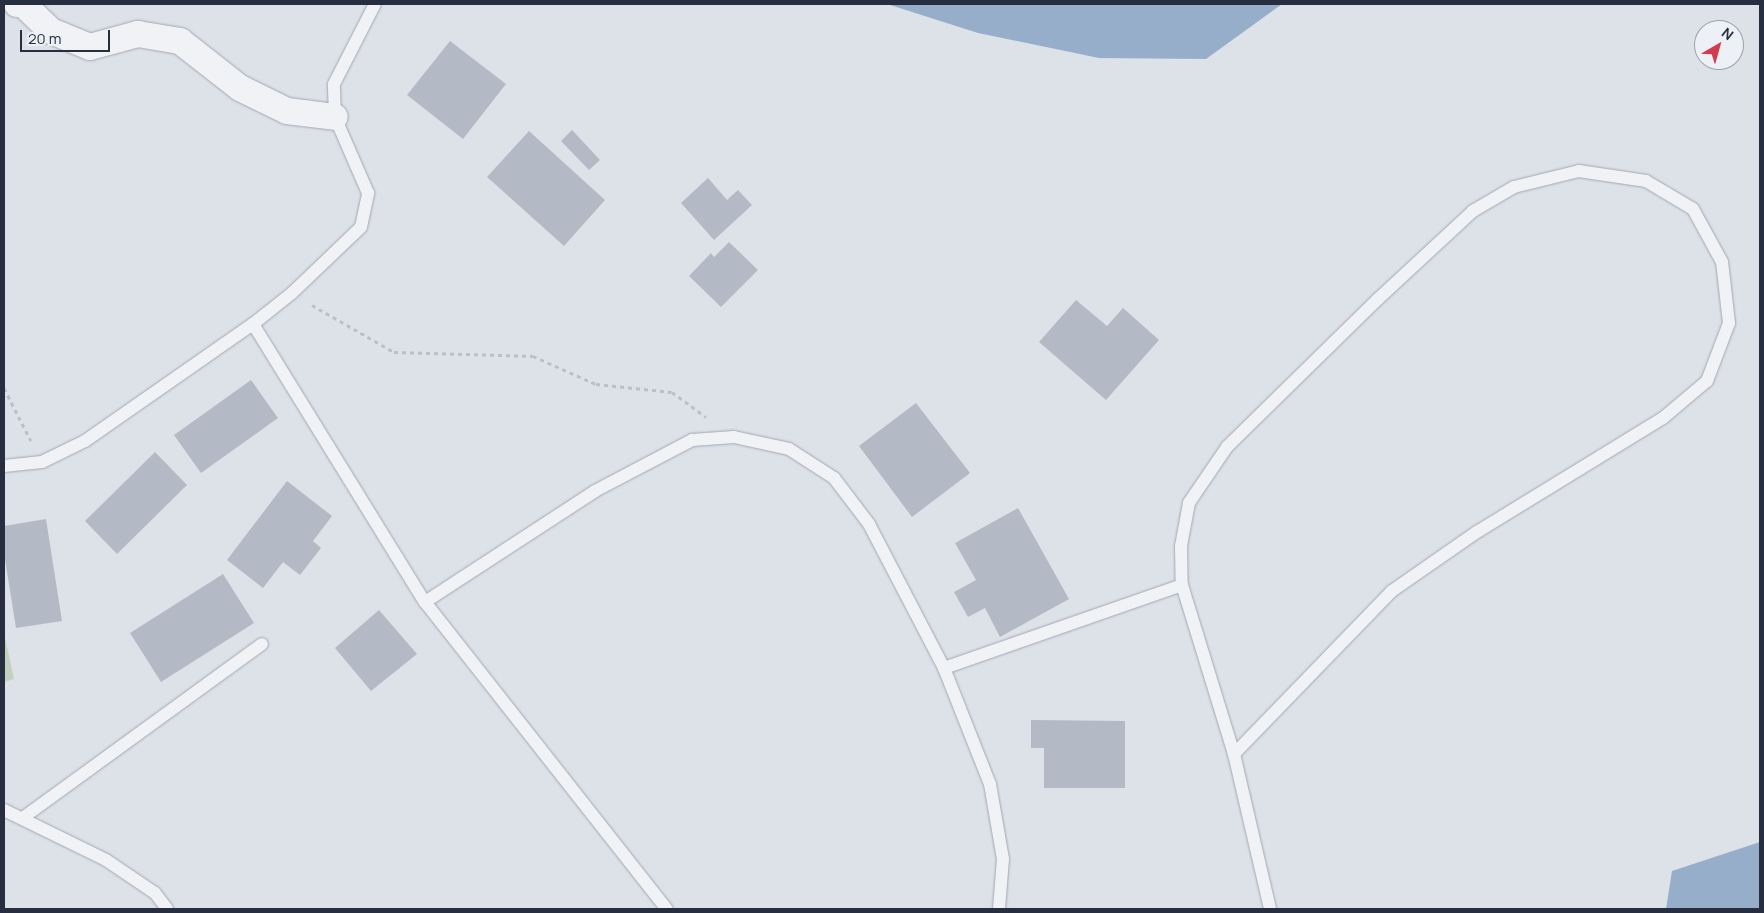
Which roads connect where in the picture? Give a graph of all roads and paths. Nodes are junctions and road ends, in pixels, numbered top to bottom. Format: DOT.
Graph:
graph roads {
  1 [pos="17,4"];
  2 [pos="375,4"];
  3 [pos="335,118"];
  4 [pos="292,293"];
  5 [pos="253,324"];
  6 [pos="4,388"];
  7 [pos="734,437"];
  8 [pos="42,462"];
  9 [pos="4,466"];
  10 [pos="1182,585"];
  11 [pos="425,602"];
  12 [pos="262,644"];
  13 [pos="944,668"];
  14 [pos="1234,754"];
  15 [pos="4,810"];
  16 [pos="24,817"];
  17 [pos="167,909"];
  18 [pos="667,909"];
  19 [pos="999,909"];
  20 [pos="1270,909"];
  1 -- 3 [label="street"];
  2 -- 3 [label="lane"];
  3 -- 4 [label="lane"];
  4 -- 5 [label="lane"];
  4 -- 7 [label="path"];
  5 -- 8 [label="lane"];
  5 -- 11 [label="lane"];
  6 -- 8 [label="path"];
  7 -- 11 [label="lane"];
  7 -- 13 [label="lane"];
  8 -- 9 [label="lane"];
  10 -- 13 [label="lane"];
  10 -- 14 [label="lane"];
  10 -- 14 [label="lane"];
  11 -- 18 [label="lane"];
  12 -- 16 [label="lane"];
  13 -- 19 [label="lane"];
  14 -- 20 [label="lane"];
  15 -- 16 [label="lane"];
  16 -- 17 [label="lane"];
}
